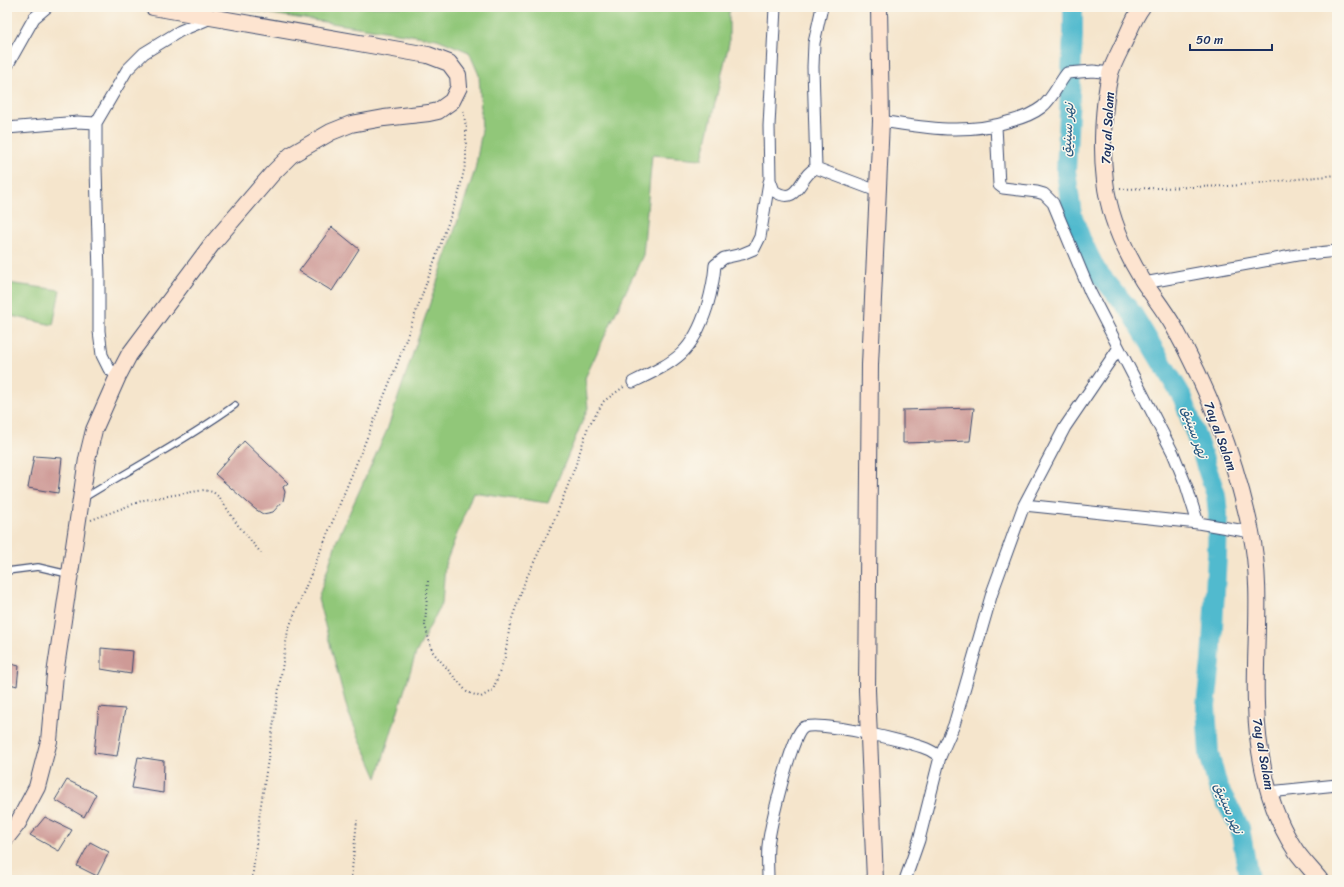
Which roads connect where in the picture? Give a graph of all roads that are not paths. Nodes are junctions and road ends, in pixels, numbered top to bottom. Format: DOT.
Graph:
graph roads {
  1 [pos="47,7"];
  2 [pos="153,7"];
  3 [pos="775,7"];
  4 [pos="822,7"];
  5 [pos="879,7"];
  6 [pos="1142,7"];
  7 [pos="212,17"];
  8 [pos="7,66"];
  9 [pos="1110,73"];
  10 [pos="880,121"];
  11 [pos="96,123"];
  12 [pos="996,126"];
  13 [pos="7,128"];
  14 [pos="816,168"];
  15 [pos="770,180"];
  16 [pos="877,190"];
  17 [pos="1337,251"];
  18 [pos="1144,283"];
  19 [pos="1118,349"];
  20 [pos="118,376"];
  21 [pos="633,382"];
  22 [pos="235,405"];
  23 [pos="79,502"];
  24 [pos="1024,504"];
  25 [pos="1202,524"];
  26 [pos="1244,530"];
  27 [pos="7,571"];
  28 [pos="70,574"];
  29 [pos="868,734"];
  30 [pos="940,757"];
  31 [pos="1337,785"];
  32 [pos="1269,792"];
  33 [pos="7,837"];
  34 [pos="768,880"];
  35 [pos="875,880"];
  36 [pos="905,880"];
  37 [pos="1320,880"];
  1 -- 8 [label="street"];
  2 -- 7 [label="street"];
  3 -- 15 [label="street"];
  4 -- 14 [label="street"];
  5 -- 10 [label="street"];
  6 -- 9 [label="street, 7ay al Salam"];
  7 -- 11 [label="street"];
  7 -- 20 [label="street"];
  9 -- 12 [label="street"];
  9 -- 18 [label="street, 7ay al Salam"];
  10 -- 12 [label="street"];
  10 -- 16 [label="street"];
  11 -- 13 [label="street"];
  11 -- 20 [label="street"];
  12 -- 19 [label="street"];
  14 -- 15 [label="street"];
  14 -- 16 [label="street"];
  15 -- 21 [label="street"];
  16 -- 29 [label="street"];
  17 -- 18 [label="street"];
  18 -- 26 [label="street, 7ay al Salam"];
  19 -- 24 [label="street"];
  19 -- 25 [label="street"];
  20 -- 23 [label="street"];
  22 -- 23 [label="lane"];
  23 -- 28 [label="street"];
  24 -- 25 [label="street"];
  24 -- 30 [label="street"];
  25 -- 26 [label="street"];
  26 -- 32 [label="street, 7ay al Salam"];
  27 -- 28 [label="lane"];
  28 -- 33 [label="street"];
  29 -- 30 [label="street"];
  29 -- 34 [label="street"];
  29 -- 35 [label="street"];
  30 -- 36 [label="street"];
  31 -- 32 [label="street"];
  32 -- 37 [label="street, 7ay al Salam"];
}
